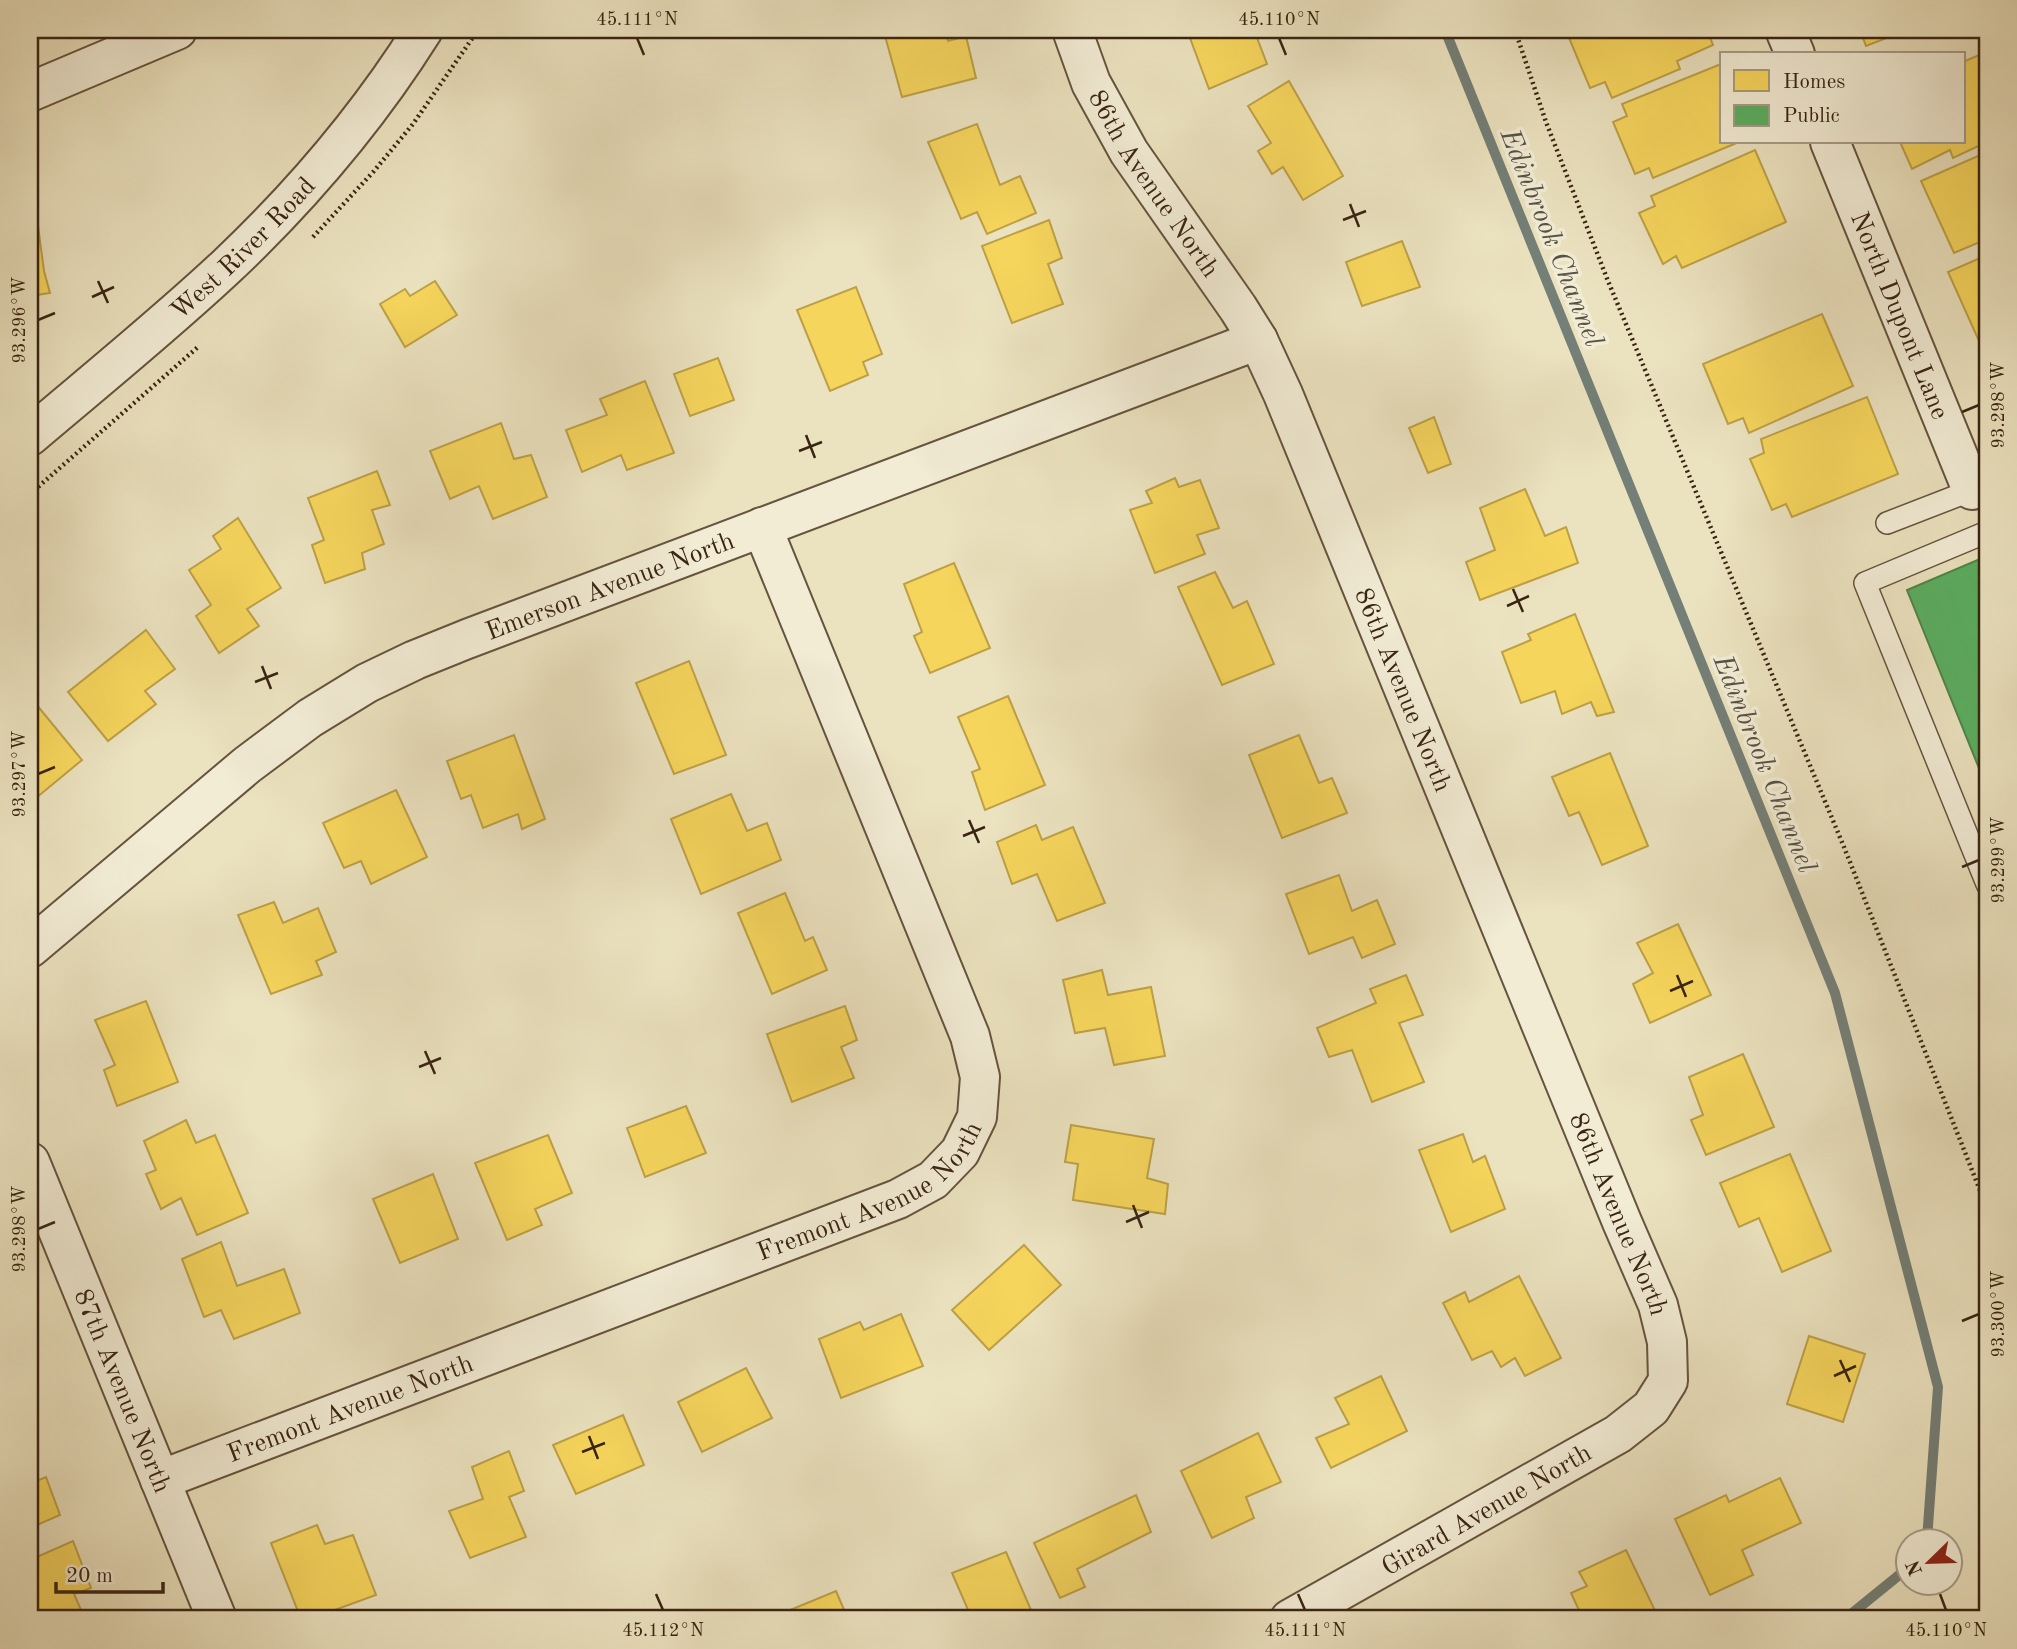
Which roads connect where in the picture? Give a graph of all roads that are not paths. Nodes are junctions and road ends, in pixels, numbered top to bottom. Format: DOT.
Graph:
graph roads {
  1 [pos="177,30"];
  2 [pos="424,30"];
  3 [pos="1072,30"];
  4 [pos="1785,30"];
  5 [pos="1794,52"];
  6 [pos="30,92"];
  7 [pos="1831,144"];
  8 [pos="1258,340"];
  9 [pos="30,436"];
  10 [pos="1980,487"];
  11 [pos="1887,523"];
  12 [pos="762,527"];
  13 [pos="1987,532"];
  14 [pos="1987,884"];
  15 [pos="30,948"];
  16 [pos="30,1162"];
  17 [pos="1668,1381"];
  18 [pos="160,1480"];
  19 [pos="217,1619"];
  20 [pos="1290,1619"];
  1 -- 6 [label="street"];
  2 -- 9 [label="street, West River Road"];
  3 -- 8 [label="street, 86th Avenue North"];
  4 -- 5 [label="street"];
  7 -- 10 [label="street, North Dupont Lane"];
  8 -- 12 [label="street, Emerson Avenue North"];
  8 -- 17 [label="street, 86th Avenue North"];
  10 -- 11 [label="lane"];
  12 -- 15 [label="street, Emerson Avenue North"];
  12 -- 18 [label="street, Fremont Avenue North"];
  13 -- 14 [label="lane"];
  16 -- 18 [label="street, 87th Avenue North"];
  17 -- 20 [label="street, Girard Avenue North"];
  18 -- 19 [label="street, 87th Avenue North"];
}
